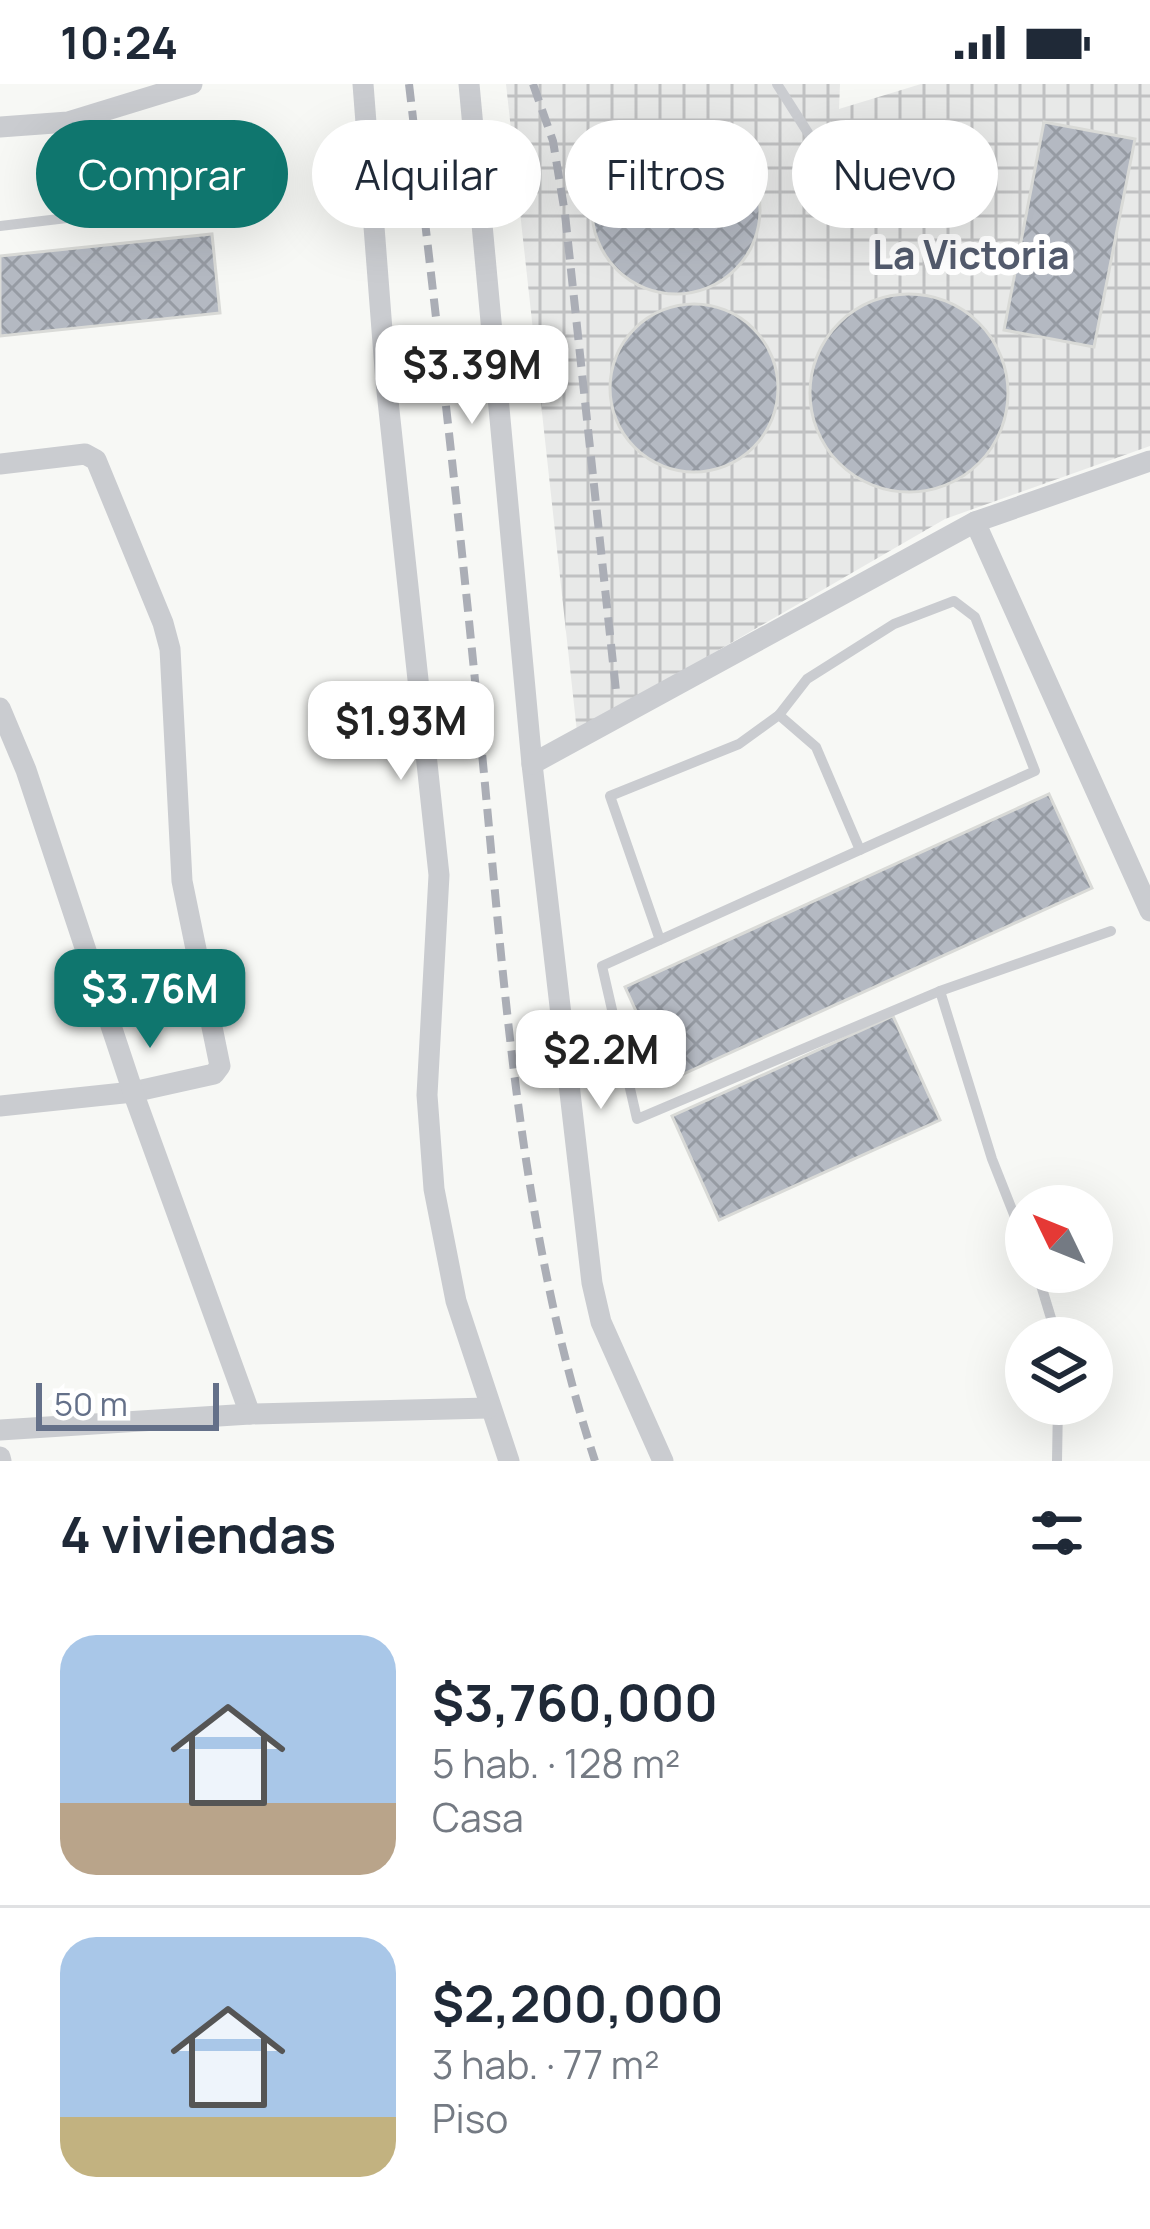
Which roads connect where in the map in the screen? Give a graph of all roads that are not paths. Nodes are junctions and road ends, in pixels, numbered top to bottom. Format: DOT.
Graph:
graph roads {
  1 [pos="192,84"];
  2 [pos="363,84"];
  3 [pos="469,84"];
  4 [pos="777,84"];
  5 [pos="800,120"];
  6 [pos="0,127"];
  7 [pos="36,222"];
  8 [pos="0,226"];
  9 [pos="1150,461"];
  10 [pos="0,464"];
  11 [pos="975,522"];
  12 [pos="0,708"];
  13 [pos="779,715"];
  14 [pos="532,764"];
  15 [pos="26,770"];
  16 [pos="0,775"];
  17 [pos="860,850"];
  18 [pos="1150,911"];
  19 [pos="1111,931"];
  20 [pos="660,940"];
  21 [pos="940,992"];
  22 [pos="134,1092"];
  23 [pos="0,1106"];
  24 [pos="1005,1192"];
  25 [pos="488,1408"];
  26 [pos="250,1414"];
  27 [pos="1058,1425"];
  28 [pos="0,1430"];
  29 [pos="508,1461"];
  30 [pos="664,1461"];
  31 [pos="1057,1461"];
  1 -- 6 [label="street"];
  2 -- 25 [label="street"];
  3 -- 14 [label="street"];
  4 -- 5 [label="lane"];
  7 -- 8 [label="lane"];
  9 -- 11 [label="street"];
  10 -- 22 [label="street"];
  11 -- 14 [label="street"];
  11 -- 18 [label="street"];
  12 -- 15 [label="street"];
  13 -- 17 [label="lane"];
  13 -- 17 [label="lane"];
  13 -- 20 [label="lane"];
  14 -- 30 [label="street"];
  15 -- 16 [label="street"];
  15 -- 22 [label="street"];
  17 -- 20 [label="lane"];
  19 -- 21 [label="lane"];
  20 -- 21 [label="lane"];
  21 -- 24 [label="lane"];
  22 -- 23 [label="street"];
  22 -- 26 [label="street"];
  25 -- 26 [label="street"];
  25 -- 29 [label="street"];
  26 -- 28 [label="street"];
  27 -- 31 [label="lane"];
}
